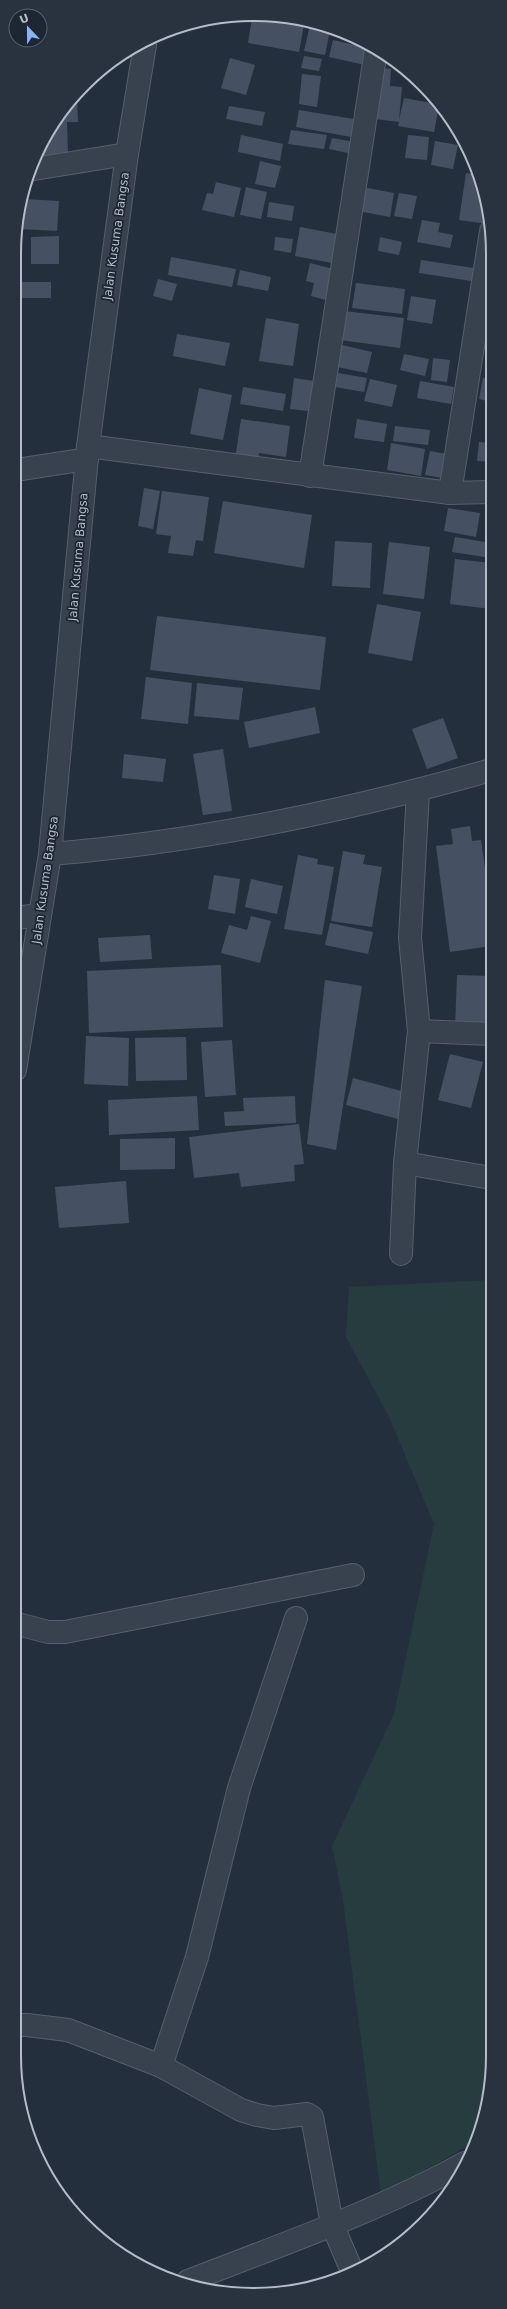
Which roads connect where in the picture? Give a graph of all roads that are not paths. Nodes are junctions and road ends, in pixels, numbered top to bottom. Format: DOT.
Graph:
graph roads {
  1 [pos="144,48"];
  2 [pos="375,55"];
  3 [pos="127,154"];
  4 [pos="38,168"];
  5 [pos="486,263"];
  6 [pos="87,453"];
  7 [pos="21,469"];
  8 [pos="310,476"];
  9 [pos="486,492"];
  10 [pos="450,493"];
  11 [pos="486,771"];
  12 [pos="418,791"];
  13 [pos="50,854"];
  14 [pos="40,915"];
  15 [pos="21,917"];
  16 [pos="419,1031"];
  17 [pos="21,1033"];
  18 [pos="486,1034"];
  19 [pos="405,1163"];
  20 [pos="486,1177"];
  21 [pos="401,1254"];
  22 [pos="353,1575"];
  23 [pos="296,1618"];
  24 [pos="21,1625"];
  25 [pos="21,2025"];
  26 [pos="161,2066"];
  27 [pos="457,2167"];
  28 [pos="332,2224"];
  29 [pos="350,2267"];
  30 [pos="192,2280"];
  1 -- 3 [label="street, Jalan Kusuma Bangsa"];
  2 -- 8 [label="street"];
  3 -- 4 [label="street"];
  3 -- 6 [label="street, Jalan Kusuma Bangsa"];
  5 -- 10 [label="street"];
  6 -- 7 [label="street"];
  6 -- 8 [label="street"];
  6 -- 13 [label="street, Jalan Kusuma Bangsa"];
  8 -- 10 [label="street"];
  9 -- 10 [label="street"];
  11 -- 12 [label="street"];
  12 -- 13 [label="street"];
  12 -- 16 [label="street"];
  13 -- 14 [label="street, Jalan Kusuma Bangsa"];
  14 -- 15 [label="street"];
  14 -- 17 [label="street, Jalan Kusuma Bangsa"];
  16 -- 18 [label="street"];
  16 -- 19 [label="street"];
  19 -- 20 [label="street"];
  19 -- 21 [label="street"];
  22 -- 24 [label="street"];
  23 -- 26 [label="street"];
  25 -- 26 [label="street"];
  26 -- 28 [label="street"];
  27 -- 28 [label="street"];
  28 -- 29 [label="street"];
  28 -- 30 [label="street"];
}
